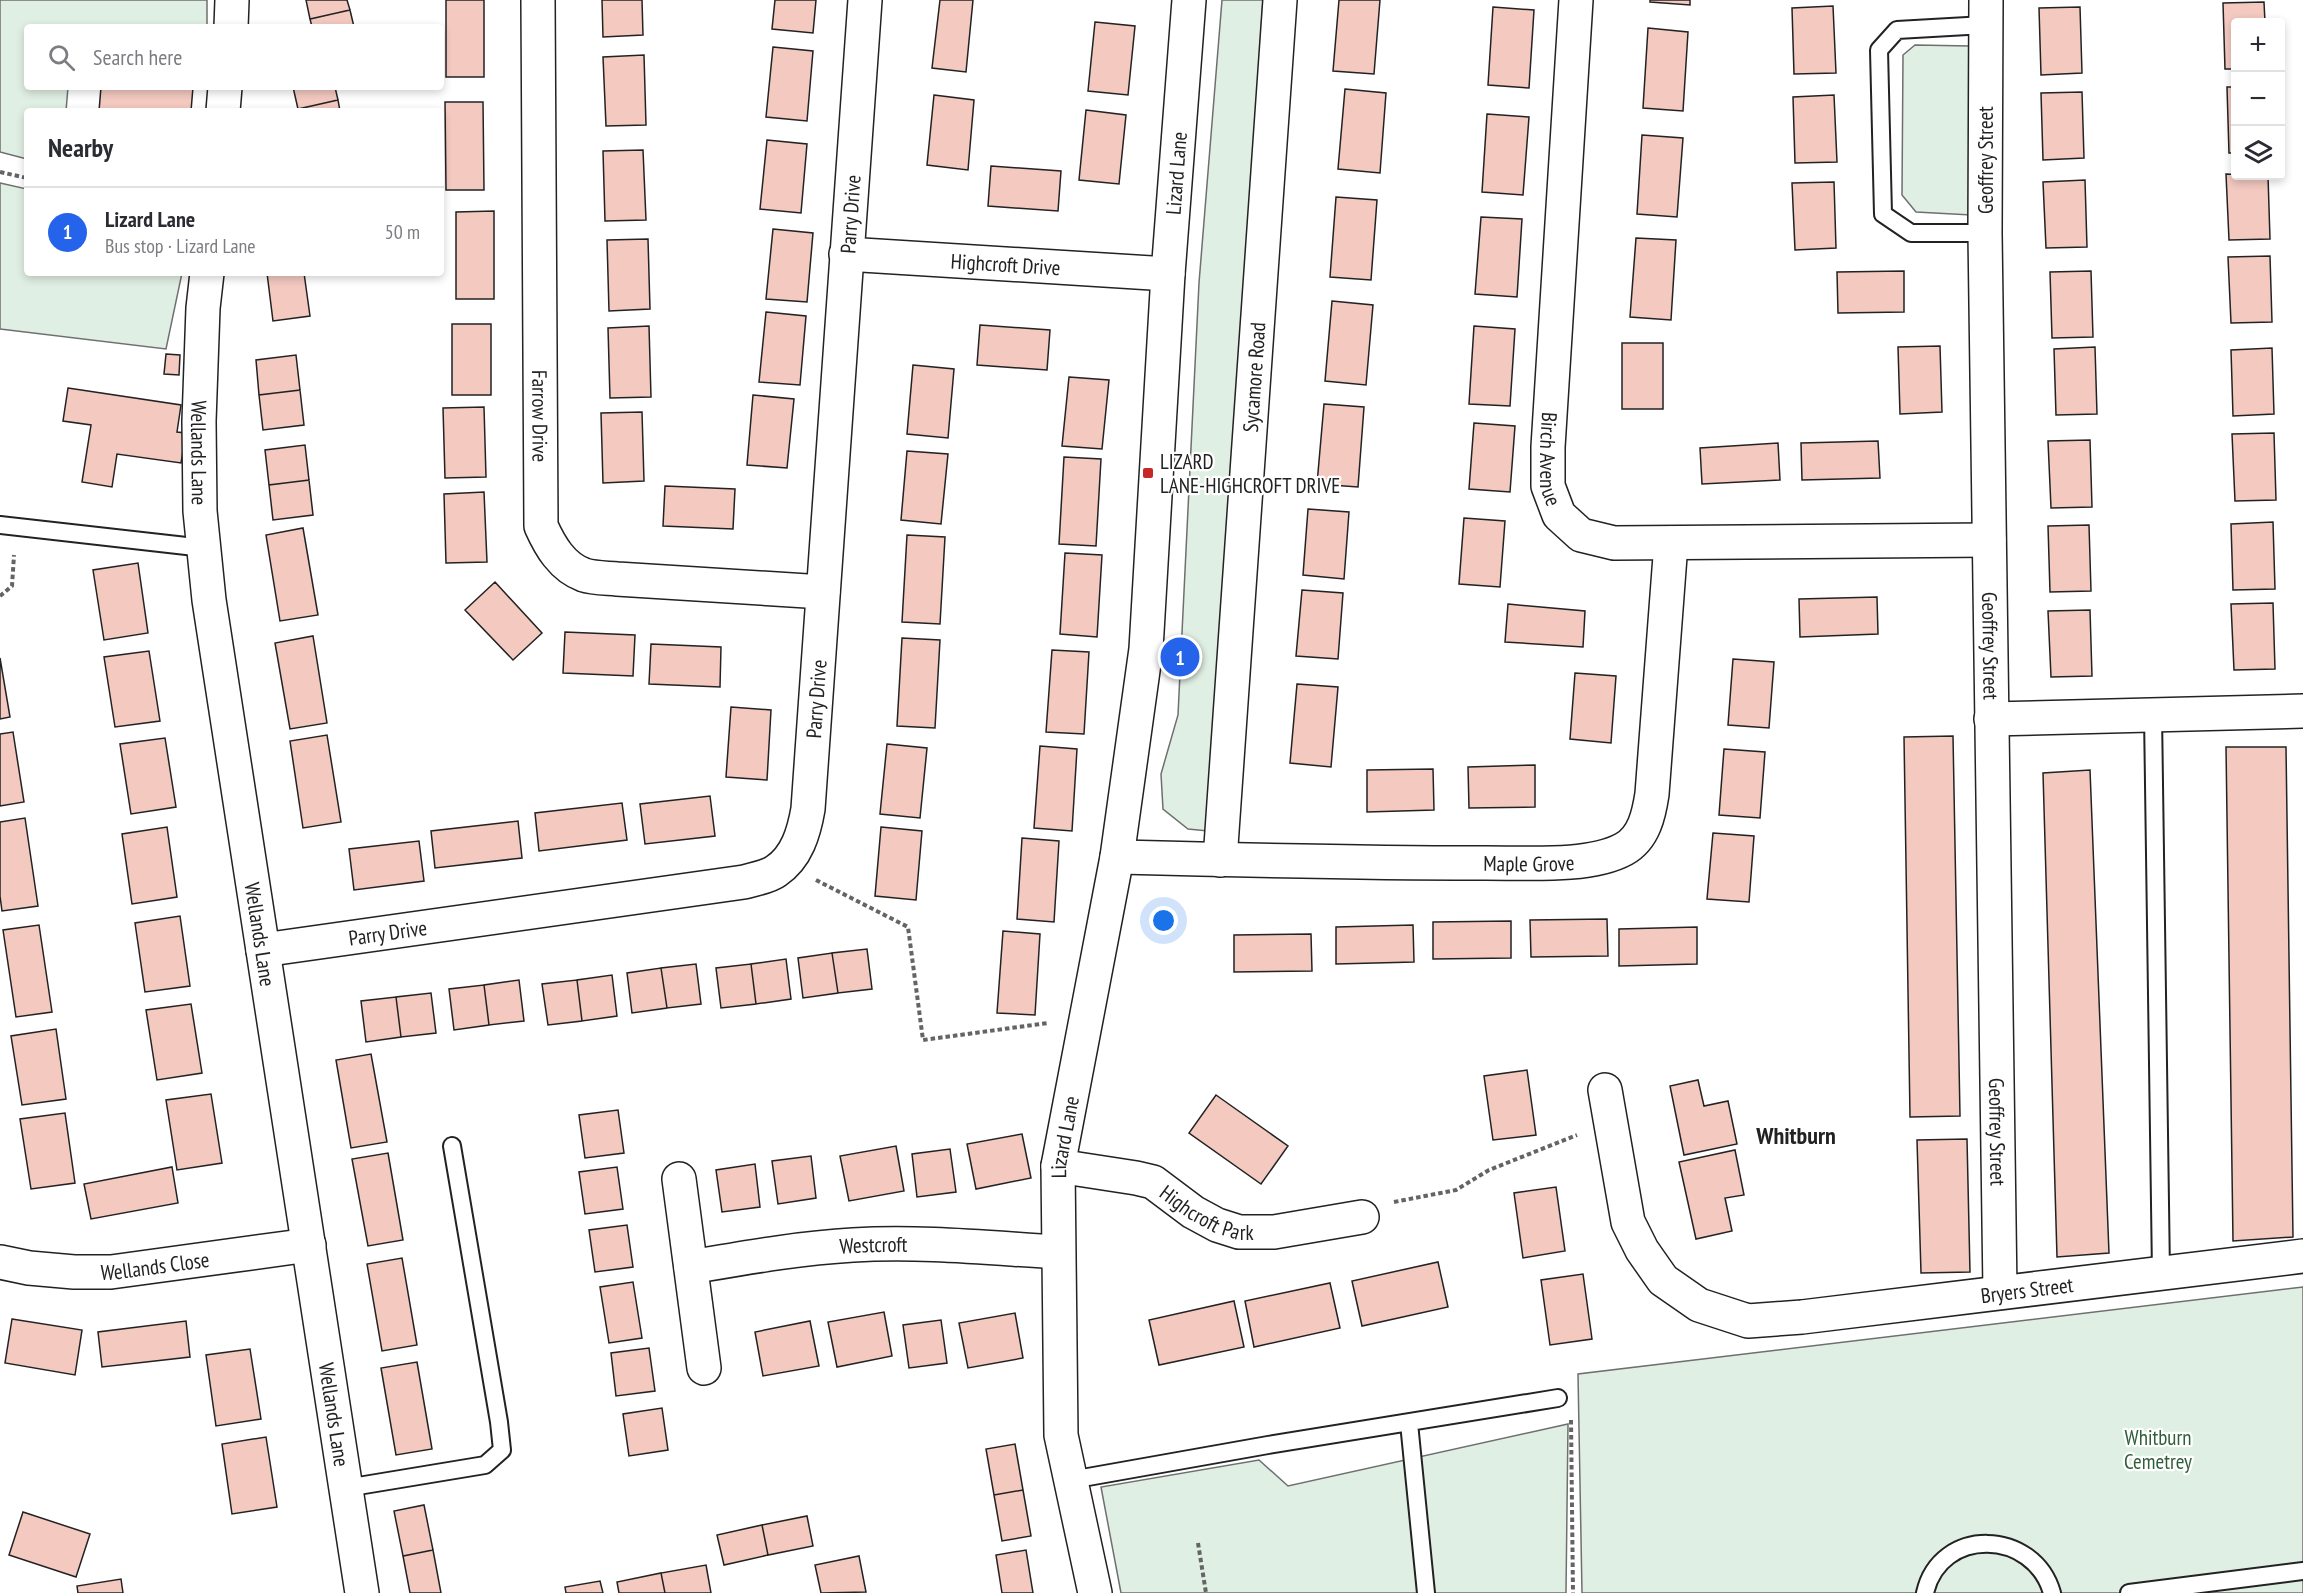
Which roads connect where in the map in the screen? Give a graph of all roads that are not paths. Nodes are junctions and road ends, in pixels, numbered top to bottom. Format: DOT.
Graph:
graph roads {
  1 [pos="232,0"];
  2 [pos="538,0"];
  3 [pos="865,0"];
  4 [pos="1189,0"];
  5 [pos="1280,0"];
  6 [pos="1576,0"];
  7 [pos="1985,12"];
  8 [pos="231,24"];
  9 [pos="225,90"];
  10 [pos="223,108"];
  11 [pos="1985,233"];
  12 [pos="846,254"];
  13 [pos="1168,274"];
  14 [pos="207,276"];
  15 [pos="8,526"];
  16 [pos="1989,540"];
  17 [pos="1671,543"];
  18 [pos="204,548"];
  19 [pos="823,592"];
  20 [pos="2303,711"];
  21 [pos="2153,714"];
  22 [pos="1991,719"];
  23 [pos="1117,857"];
  24 [pos="1220,860"];
  25 [pos="263,950"];
  26 [pos="1607,1106"];
  27 [pos="452,1146"];
  28 [pos="1058,1166"];
  29 [pos="679,1179"];
  30 [pos="1362,1216"];
  31 [pos="309,1245"];
  32 [pos="1058,1252"];
  33 [pos="2303,1256"];
  34 [pos="0,1262"];
  35 [pos="691,1267"];
  36 [pos="2161,1273"];
  37 [pos="2000,1292"];
  38 [pos="704,1368"];
  39 [pos="1558,1398"];
  40 [pos="1409,1422"];
  41 [pos="1071,1480"];
  42 [pos="346,1488"];
  43 [pos="2303,1571"];
  44 [pos="362,1593"];
  45 [pos="1095,1593"];
  46 [pos="1426,1593"];
  47 [pos="1925,1593"];
  48 [pos="2052,1593"];
  49 [pos="2129,1593"];
  1 -- 8 [label="street"];
  2 -- 19 [label="street, Farrow Drive"];
  3 -- 12 [label="street, Parry Drive"];
  4 -- 13 [label="street, Lizard Lane"];
  5 -- 24 [label="street, Sycamore Road"];
  6 -- 17 [label="street, Birch Avenue"];
  7 -- 11 [label="street, Geoffrey Street"];
  7 -- 11 [label="lane"];
  9 -- 10 [label="street"];
  11 -- 16 [label="street, Geoffrey Street"];
  12 -- 13 [label="street, Highcroft Drive"];
  12 -- 19 [label="street, Parry Drive"];
  13 -- 23 [label="street, Lizard Lane"];
  14 -- 18 [label="street, Wellands Lane"];
  15 -- 18 [label="lane"];
  16 -- 17 [label="street, Birch Avenue"];
  16 -- 22 [label="street, Geoffrey Street"];
  17 -- 24 [label="street, Maple Grove"];
  18 -- 25 [label="street, Wellands Lane"];
  19 -- 25 [label="street, Parry Drive"];
  20 -- 21 [label="street"];
  21 -- 22 [label="street"];
  21 -- 36 [label="lane"];
  22 -- 37 [label="street, Geoffrey Street"];
  23 -- 24 [label="street, Maple Grove"];
  23 -- 28 [label="street, Lizard Lane"];
  25 -- 31 [label="street, Wellands Lane"];
  26 -- 37 [label="street, Bryers Street"];
  27 -- 42 [label="lane"];
  28 -- 30 [label="street, Highcroft Park"];
  28 -- 32 [label="street, Lizard Lane"];
  29 -- 35 [label="street"];
  31 -- 34 [label="street, Wellands Close"];
  31 -- 42 [label="street, Wellands Lane"];
  32 -- 35 [label="street, Westcroft"];
  32 -- 41 [label="street, Lizard Lane"];
  33 -- 36 [label="street, Bryers Street"];
  35 -- 38 [label="street"];
  36 -- 37 [label="street, Bryers Street"];
  39 -- 40 [label="lane"];
  40 -- 41 [label="lane"];
  40 -- 46 [label="lane"];
  41 -- 45 [label="street, Lizard Lane"];
  42 -- 44 [label="street, Wellands Lane"];
  43 -- 49 [label="lane"];
  47 -- 48 [label="lane"];
}
